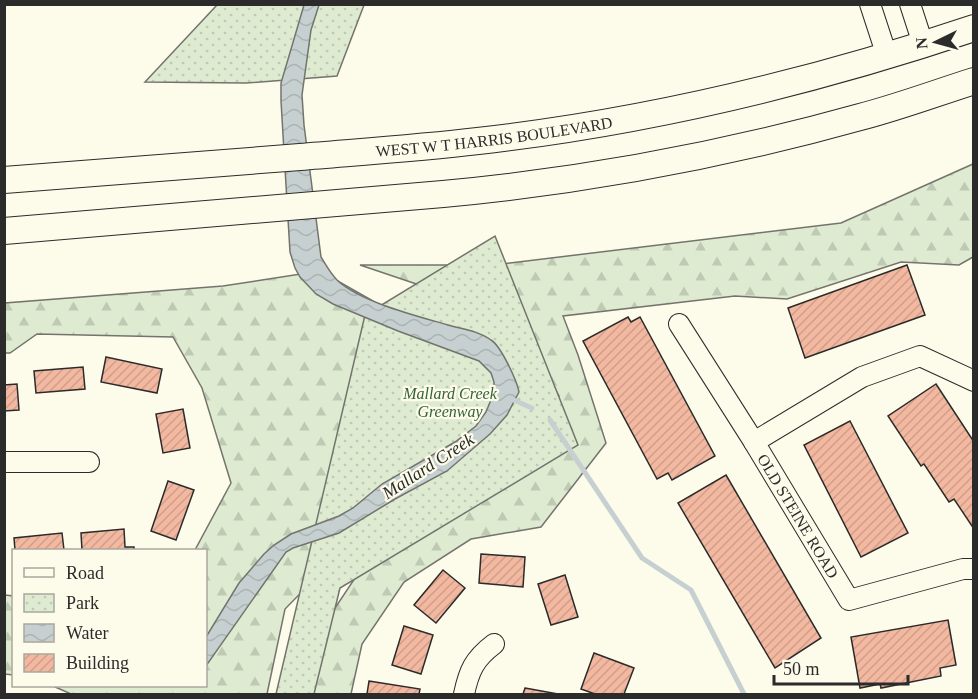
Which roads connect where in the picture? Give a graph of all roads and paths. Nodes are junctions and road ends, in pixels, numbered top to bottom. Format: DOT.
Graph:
graph roads {
  1 [pos="870,4"];
  2 [pos="910,4"];
  3 [pos="974,28"];
  4 [pos="923,44"];
  5 [pos="887,56"];
  6 [pos="974,81"];
  7 [pos="4,180"];
  8 [pos="4,231"];
  9 [pos="679,324"];
  10 [pos="974,381"];
  11 [pos="754,442"];
  12 [pos="4,462"];
  13 [pos="89,462"];
  14 [pos="974,569"];
  15 [pos="494,644"];
  16 [pos="464,694"];
  1 -- 5 [label="street"];
  2 -- 4 [label="street"];
  3 -- 4 [label="main road, WEST W T HARRIS BOULEVARD"];
  4 -- 5 [label="main road, WEST W T HARRIS BOULEVARD"];
  5 -- 7 [label="main road, WEST W T HARRIS BOULEVARD"];
  6 -- 8 [label="main road"];
  9 -- 11 [label="street, OLD STEINE ROAD"];
  10 -- 11 [label="street"];
  11 -- 14 [label="street, OLD STEINE ROAD"];
  12 -- 13 [label="street"];
  15 -- 16 [label="street"];
}
